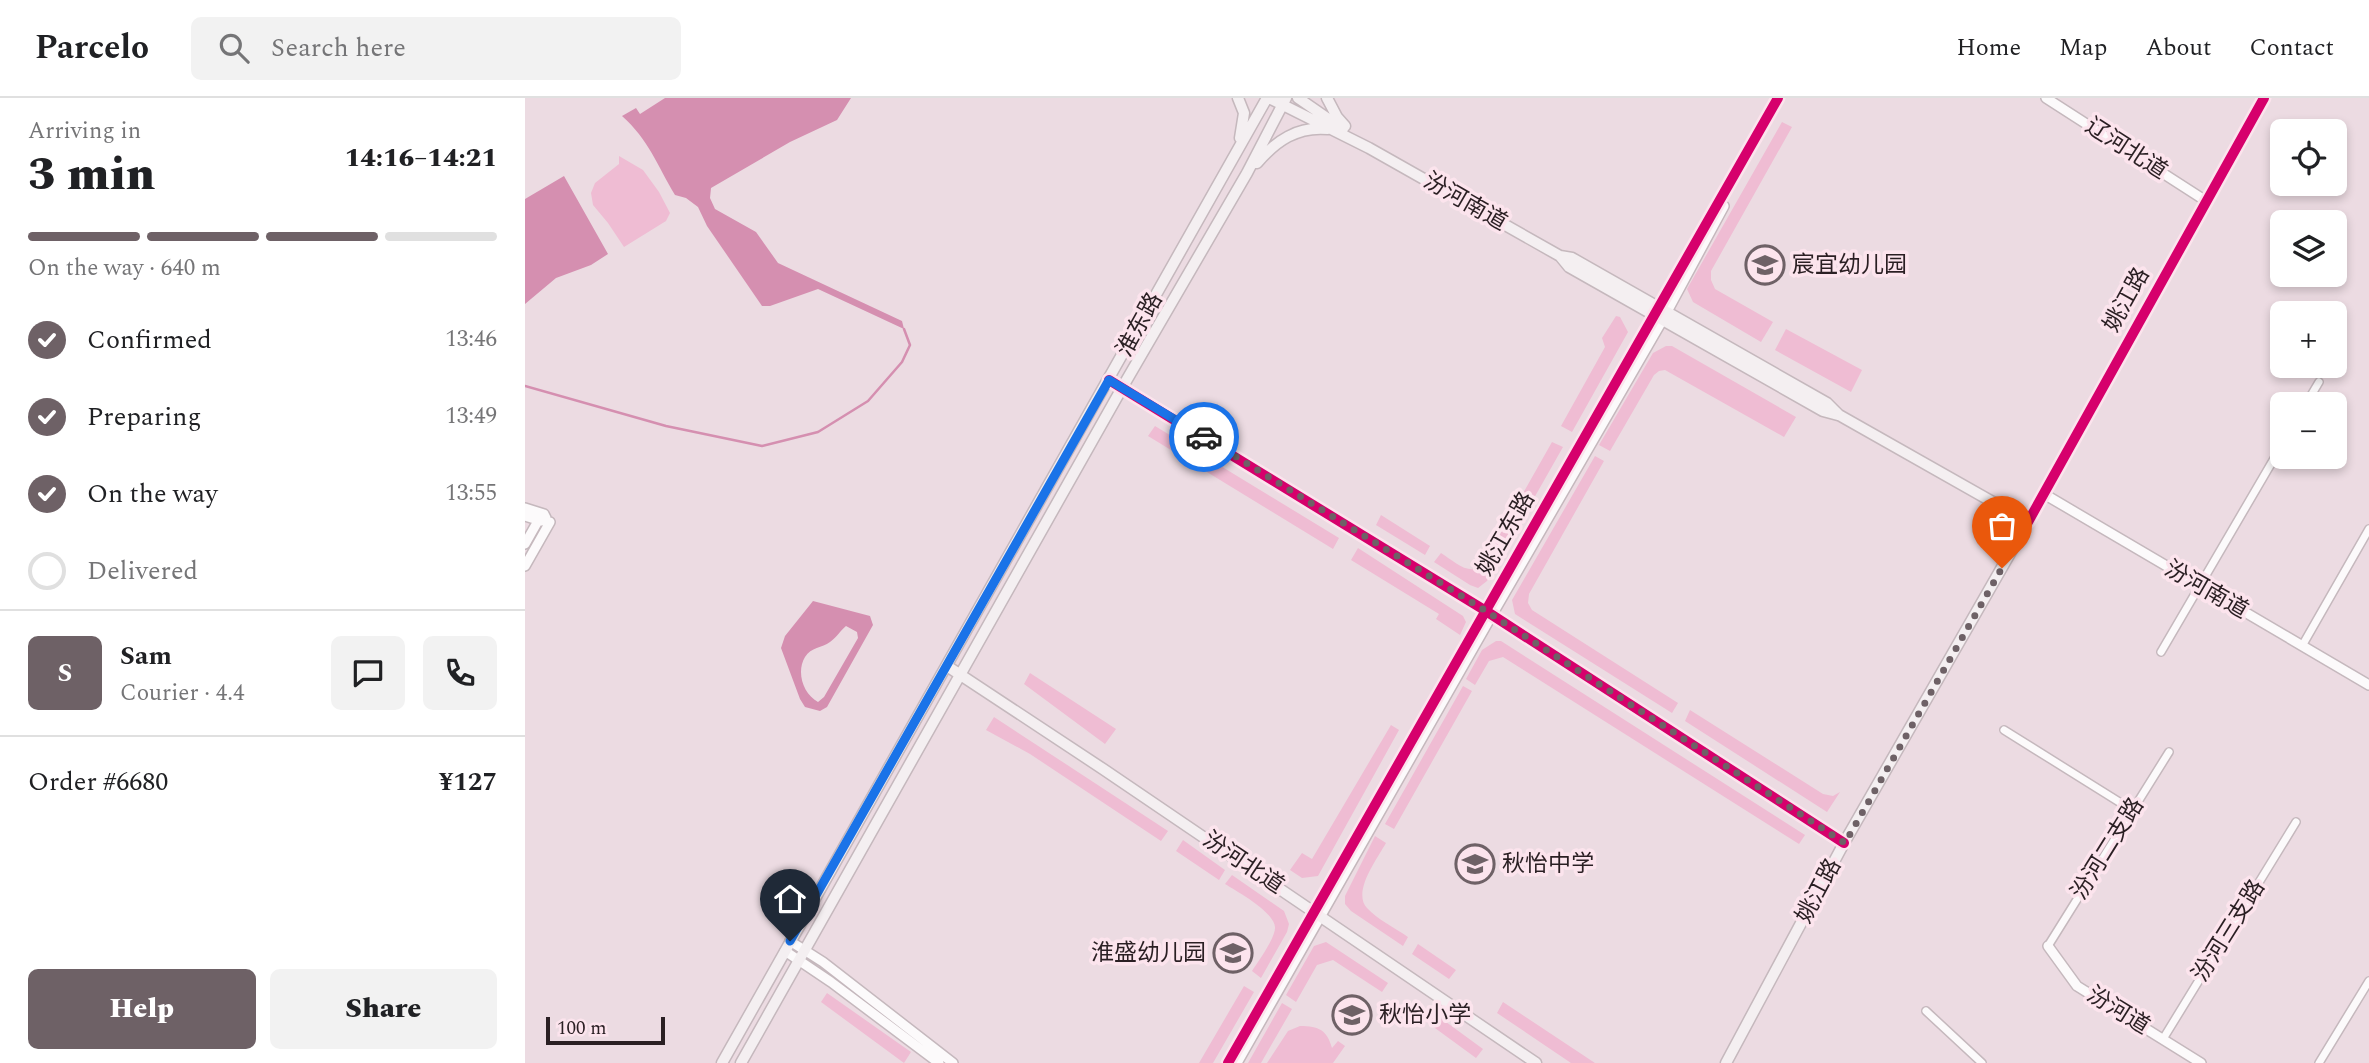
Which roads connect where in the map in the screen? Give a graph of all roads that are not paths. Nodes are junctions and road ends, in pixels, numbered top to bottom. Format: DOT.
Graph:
graph roads {
  1 [pos="1238,98"];
  2 [pos="1268,98"];
  3 [pos="1297,98"];
  4 [pos="1328,98"];
  5 [pos="1780,98"];
  6 [pos="2046,98"];
  7 [pos="2264,98"];
  8 [pos="1284,102"];
  9 [pos="1334,130"];
  10 [pos="1352,135"];
  11 [pos="1369,148"];
  12 [pos="1235,154"];
  13 [pos="1247,173"];
  14 [pos="2206,201"];
  15 [pos="1560,256"];
  16 [pos="1664,309"];
  17 [pos="1658,319"];
  18 [pos="1109,380"];
  19 [pos="2319,382"];
  20 [pos="1122,388"];
  21 [pos="2313,392"];
  22 [pos="1839,415"];
  23 [pos="2270,465"];
  24 [pos="2044,494"];
  25 [pos="525,508"];
  26 [pos="525,516"];
  27 [pos="544,519"];
  28 [pos="2028,522"];
  29 [pos="2369,529"];
  30 [pos="525,544"];
  31 [pos="525,566"];
  32 [pos="2199,586"];
  33 [pos="1489,613"];
  34 [pos="2302,646"];
  35 [pos="2161,652"];
  36 [pos="947,666"];
  37 [pos="961,675"];
  38 [pos="2369,685"];
  39 [pos="2004,730"];
  40 [pos="2169,752"];
  41 [pos="2132,810"];
  42 [pos="2296,822"];
  43 [pos="1845,843"];
  44 [pos="1318,914"];
  45 [pos="790,941"];
  46 [pos="2048,946"];
  47 [pos="806,950"];
  48 [pos="785,951"];
  49 [pos="800,960"];
  50 [pos="2369,981"];
  51 [pos="1927,1011"];
  52 [pos="2162,1039"];
  53 [pos="722,1063"];
  54 [pos="741,1063"];
  55 [pos="939,1063"];
  56 [pos="953,1063"];
  57 [pos="1228,1063"];
  58 [pos="1237,1063"];
  59 [pos="1536,1063"];
  60 [pos="1726,1063"];
  61 [pos="1982,1063"];
  62 [pos="2201,1063"];
  63 [pos="2319,1063"];
  1 -- 12 [label="main road"];
  2 -- 8 [label="main road, 汾河南道"];
  2 -- 12 [label="main road, 淮东路"];
  3 -- 10 [label="main road, 汾河南道"];
  4 -- 10 [label="main road"];
  5 -- 16 [label="street, 姚江东路"];
  6 -- 14 [label="street, 辽河北道"];
  7 -- 14 [label="street, 姚江路"];
  8 -- 9 [label="main road, 汾河南道"];
  8 -- 13 [label="main road, 淮东路"];
  9 -- 11 [label="main road, 汾河南道"];
  9 -- 13 [label="main road"];
  10 -- 11 [label="main road, 汾河南道"];
  11 -- 15 [label="main road, 汾河南道"];
  12 -- 18 [label="main road, 淮东路"];
  13 -- 20 [label="main road, 淮东路"];
  14 -- 24 [label="street, 姚江路"];
  15 -- 16 [label="main road, 汾河南道"];
  15 -- 17 [label="main road, 汾河南道"];
  16 -- 17 [label="street, 姚江东路"];
  16 -- 22 [label="main road, 汾河南道"];
  17 -- 22 [label="main road, 汾河南道"];
  17 -- 33 [label="street, 姚江东路"];
  18 -- 20 [label="street"];
  18 -- 36 [label="main road, 淮东路"];
  19 -- 21 [label="street"];
  20 -- 33 [label="street"];
  20 -- 37 [label="main road, 淮东路"];
  22 -- 28 [label="main road, 汾河南道"];
  23 -- 32 [label="street"];
  24 -- 28 [label="street, 姚江路"];
  24 -- 32 [label="street, 汾河南道"];
  25 -- 27 [label="street"];
  26 -- 27 [label="street"];
  27 -- 30 [label="street"];
  27 -- 31 [label="street"];
  28 -- 43 [label="main road, 姚江路"];
  29 -- 34 [label="street"];
  32 -- 34 [label="street, 汾河南道"];
  32 -- 35 [label="street"];
  33 -- 43 [label="street"];
  33 -- 44 [label="street, 姚江东路"];
  34 -- 38 [label="street, 汾河南道"];
  36 -- 37 [label="main road, 汾河北道"];
  36 -- 45 [label="main road, 淮东路"];
  37 -- 44 [label="main road, 汾河北道"];
  37 -- 47 [label="main road, 淮东路"];
  39 -- 41 [label="street"];
  40 -- 41 [label="street, 汾河二支路"];
  41 -- 46 [label="street, 汾河二支路"];
  42 -- 52 [label="street, 汾河三支路"];
  43 -- 60 [label="main road, 姚江路"];
  44 -- 57 [label="street, 姚江东路"];
  44 -- 58 [label="street, 姚江东路"];
  44 -- 59 [label="main road, 汾河北道"];
  45 -- 47 [label="street"];
  45 -- 48 [label="main road, 淮东路"];
  46 -- 52 [label="street, 汾河道"];
  47 -- 49 [label="main road, 淮东路"];
  47 -- 56 [label="street"];
  48 -- 49 [label="street"];
  48 -- 53 [label="main road, 淮东路"];
  49 -- 54 [label="main road, 淮东路"];
  49 -- 55 [label="street"];
  50 -- 63 [label="street"];
  51 -- 61 [label="street"];
  52 -- 62 [label="street, 汾河道"];
}
